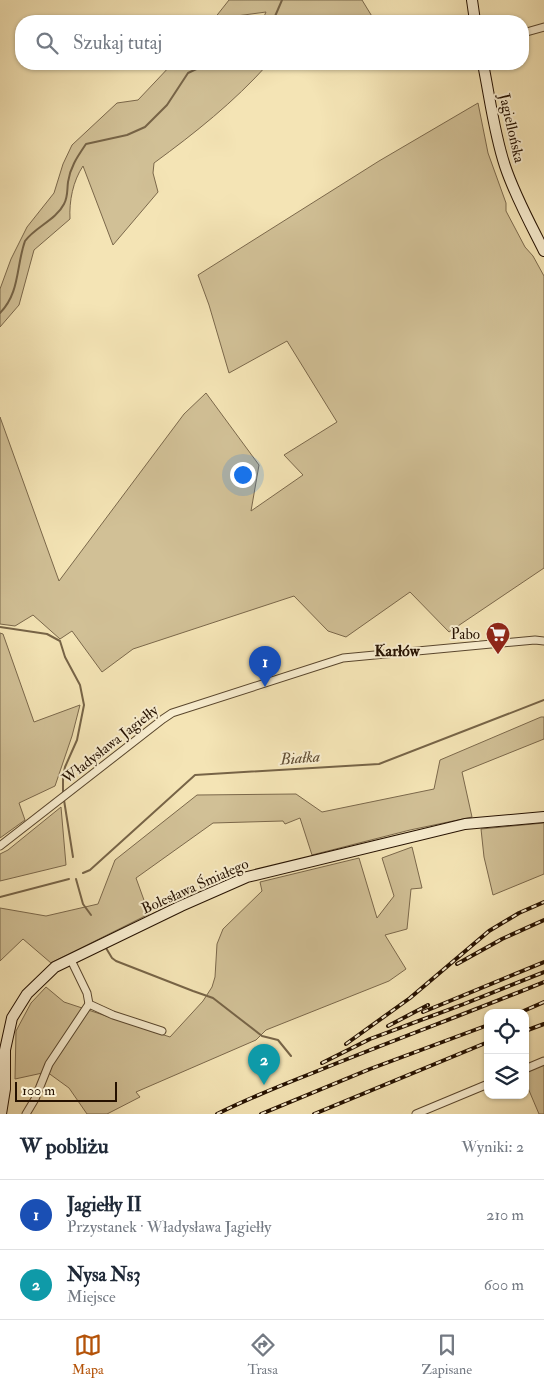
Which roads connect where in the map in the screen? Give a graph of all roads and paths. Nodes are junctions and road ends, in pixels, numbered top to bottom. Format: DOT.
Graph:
graph roads {
  1 [pos="472,0"];
  2 [pos="474,15"];
  3 [pos="544,27"];
  4 [pos="529,31"];
  5 [pos="483,70"];
  6 [pos="544,250"];
  7 [pos="544,641"];
  8 [pos="544,817"];
  9 [pos="0,846"];
  10 [pos="71,960"];
  11 [pos="89,1004"];
  12 [pos="162,1031"];
  13 [pos="544,1061"];
  14 [pos="529,1067"];
  15 [pos="484,1086"];
  16 [pos="1,1114"];
  17 [pos="26,1114"];
  18 [pos="416,1114"];
  1 -- 2 [label="street"];
  3 -- 4 [label="street"];
  5 -- 6 [label="street, Jagiellońska"];
  7 -- 9 [label="street, Władysława Jagiełły"];
  8 -- 10 [label="street, Bolesława Śmiałego"];
  10 -- 11 [label="street"];
  10 -- 16 [label="street, Bolesława Śmiałego"];
  11 -- 12 [label="street"];
  11 -- 17 [label="street"];
  13 -- 14 [label="street"];
  15 -- 18 [label="street"];
}
